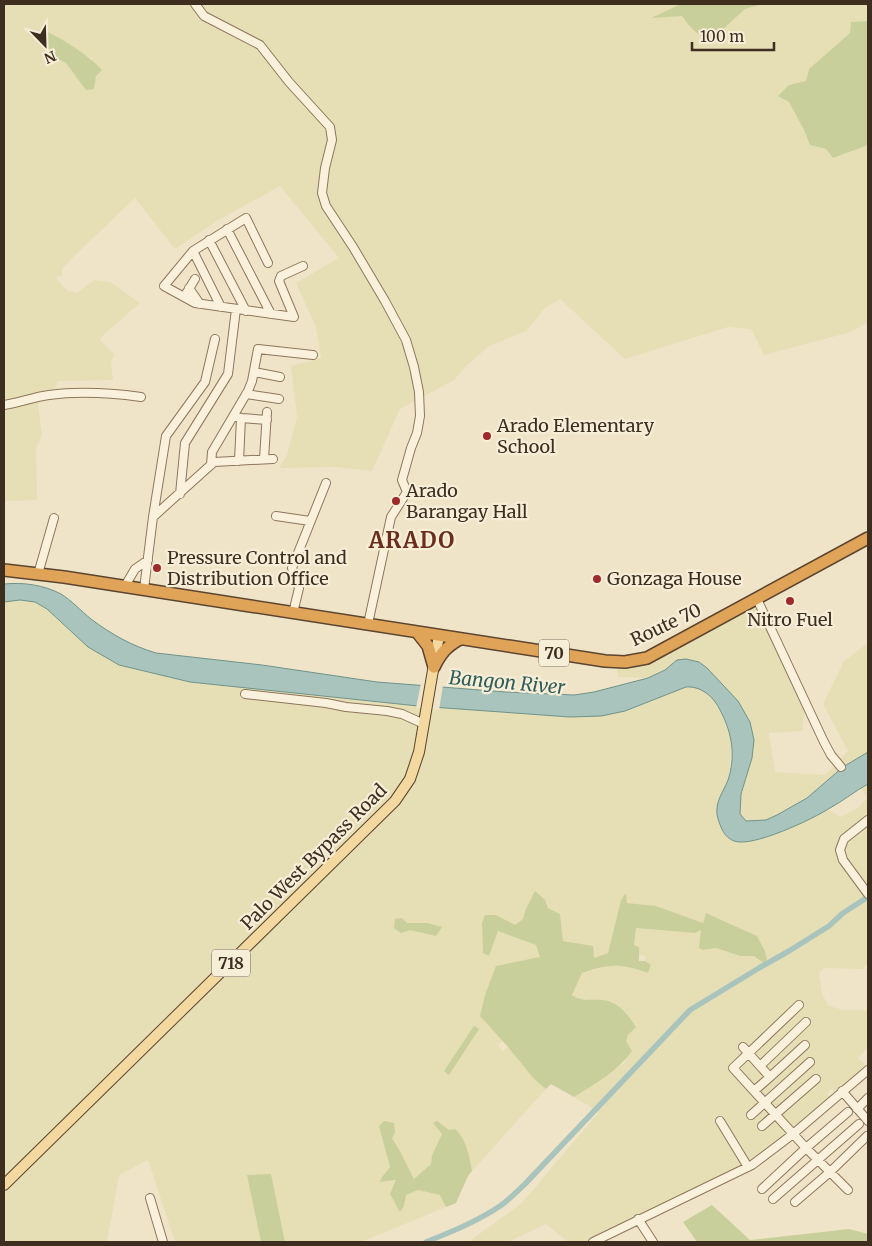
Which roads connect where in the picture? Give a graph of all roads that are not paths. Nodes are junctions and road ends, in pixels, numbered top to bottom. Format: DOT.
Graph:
graph roads {
  1 [pos="195,4"];
  2 [pos="227,229"];
  3 [pos="209,240"];
  4 [pos="193,251"];
  5 [pos="268,263"];
  6 [pos="303,266"];
  7 [pos="195,280"];
  8 [pos="190,288"];
  9 [pos="184,297"];
  10 [pos="200,304"];
  11 [pos="221,307"];
  12 [pos="236,310"];
  13 [pos="246,311"];
  14 [pos="271,314"];
  15 [pos="215,339"];
  16 [pos="313,355"];
  17 [pos="254,372"];
  18 [pos="280,377"];
  19 [pos="246,394"];
  20 [pos="141,397"];
  21 [pos="279,399"];
  22 [pos="4,405"];
  23 [pos="237,416"];
  24 [pos="273,459"];
  25 [pos="264,460"];
  26 [pos="239,461"];
  27 [pos="211,465"];
  28 [pos="326,483"];
  29 [pos="180,494"];
  30 [pos="276,516"];
  31 [pos="153,517"];
  32 [pos="54,518"];
  33 [pos="310,521"];
  34 [pos="868,538"];
  35 [pos="148,560"];
  36 [pos="4,570"];
  37 [pos="38,574"];
  38 [pos="125,586"];
  39 [pos="144,589"];
  40 [pos="757,599"];
  41 [pos="293,613"];
  42 [pos="368,624"];
  43 [pos="417,632"];
  44 [pos="439,635"];
  45 [pos="460,639"];
  46 [pos="434,671"];
  47 [pos="245,694"];
  48 [pos="425,722"];
  49 [pos="841,767"];
  50 [pos="868,820"];
  51 [pos="868,894"];
  52 [pos="799,1005"];
  53 [pos="806,1022"];
  54 [pos="805,1045"];
  55 [pos="743,1047"];
  56 [pos="748,1053"];
  57 [pos="810,1062"];
  58 [pos="760,1066"];
  59 [pos="868,1070"];
  60 [pos="770,1077"];
  61 [pos="816,1079"];
  62 [pos="754,1091"];
  63 [pos="842,1091"];
  64 [pos="868,1098"];
  65 [pos="765,1103"];
  66 [pos="857,1108"];
  67 [pos="848,1112"];
  68 [pos="776,1114"];
  69 [pos="751,1115"];
  70 [pos="720,1121"];
  71 [pos="868,1121"];
  72 [pos="859,1124"];
  73 [pos="762,1126"];
  74 [pos="793,1134"];
  75 [pos="868,1136"];
  76 [pos="806,1148"];
  77 [pos="818,1160"];
  78 [pos="748,1167"];
  79 [pos="830,1172"];
  80 [pos="4,1185"];
  81 [pos="762,1189"];
  82 [pos="848,1190"];
  83 [pos="150,1198"];
  84 [pos="773,1199"];
  85 [pos="795,1202"];
  86 [pos="638,1220"];
  87 [pos="163,1242"];
  88 [pos="593,1242"];
  89 [pos="652,1242"];
  1 -- 42 [label="street"];
  2 -- 3 [label="street"];
  2 -- 5 [label="street"];
  2 -- 14 [label="street"];
  3 -- 4 [label="street"];
  3 -- 13 [label="street"];
  4 -- 9 [label="street"];
  4 -- 11 [label="street"];
  6 -- 14 [label="street"];
  7 -- 8 [label="street"];
  8 -- 9 [label="street"];
  8 -- 10 [label="street"];
  9 -- 10 [label="street"];
  10 -- 11 [label="street"];
  11 -- 12 [label="street"];
  12 -- 13 [label="street"];
  12 -- 29 [label="street"];
  13 -- 14 [label="street"];
  15 -- 31 [label="street"];
  16 -- 17 [label="street"];
  17 -- 18 [label="street"];
  17 -- 19 [label="street"];
  19 -- 21 [label="street"];
  19 -- 23 [label="street"];
  20 -- 22 [label="street"];
  23 -- 25 [label="street"];
  23 -- 26 [label="street"];
  23 -- 27 [label="street"];
  24 -- 25 [label="street"];
  25 -- 26 [label="street"];
  26 -- 27 [label="street"];
  27 -- 29 [label="street"];
  28 -- 33 [label="street"];
  29 -- 31 [label="street"];
  30 -- 33 [label="street"];
  31 -- 35 [label="street"];
  32 -- 37 [label="street"];
  33 -- 41 [label="street"];
  34 -- 40 [label="highway, Route 70 / 70"];
  35 -- 38 [label="street"];
  35 -- 39 [label="street"];
  36 -- 37 [label="highway, 70"];
  37 -- 38 [label="highway, 70"];
  38 -- 39 [label="highway, 70"];
  39 -- 41 [label="highway, 70"];
  40 -- 45 [label="highway, Route 70 / 70"];
  40 -- 49 [label="street"];
  41 -- 42 [label="highway, 70"];
  42 -- 43 [label="highway, 70"];
  43 -- 44 [label="highway, 70"];
  43 -- 46 [label="highway"];
  44 -- 45 [label="highway, 70"];
  44 -- 46 [label="main road, Palo West Bypass Road / 718"];
  45 -- 46 [label="highway"];
  46 -- 48 [label="main road, Palo West Bypass Road / 718"];
  47 -- 48 [label="street"];
  48 -- 80 [label="main road, Palo West Bypass Road / 718"];
  50 -- 51 [label="street"];
  52 -- 56 [label="street"];
  53 -- 58 [label="street"];
  54 -- 60 [label="street"];
  55 -- 56 [label="street"];
  56 -- 58 [label="street"];
  56 -- 62 [label="street"];
  57 -- 65 [label="street"];
  58 -- 60 [label="street"];
  59 -- 63 [label="street"];
  60 -- 62 [label="street"];
  61 -- 68 [label="street"];
  62 -- 65 [label="street"];
  63 -- 66 [label="street"];
  63 -- 74 [label="street"];
  64 -- 66 [label="street"];
  65 -- 68 [label="street"];
  65 -- 69 [label="street"];
  66 -- 71 [label="street"];
  67 -- 76 [label="street"];
  68 -- 73 [label="street"];
  68 -- 74 [label="street"];
  70 -- 78 [label="street"];
  72 -- 77 [label="street"];
  74 -- 76 [label="street"];
  74 -- 78 [label="street"];
  75 -- 79 [label="street"];
  76 -- 77 [label="street"];
  76 -- 81 [label="street"];
  77 -- 79 [label="street"];
  77 -- 84 [label="street"];
  78 -- 86 [label="street"];
  79 -- 82 [label="street"];
  79 -- 85 [label="street"];
  83 -- 87 [label="street"];
  86 -- 88 [label="street"];
  86 -- 89 [label="street"];
}
